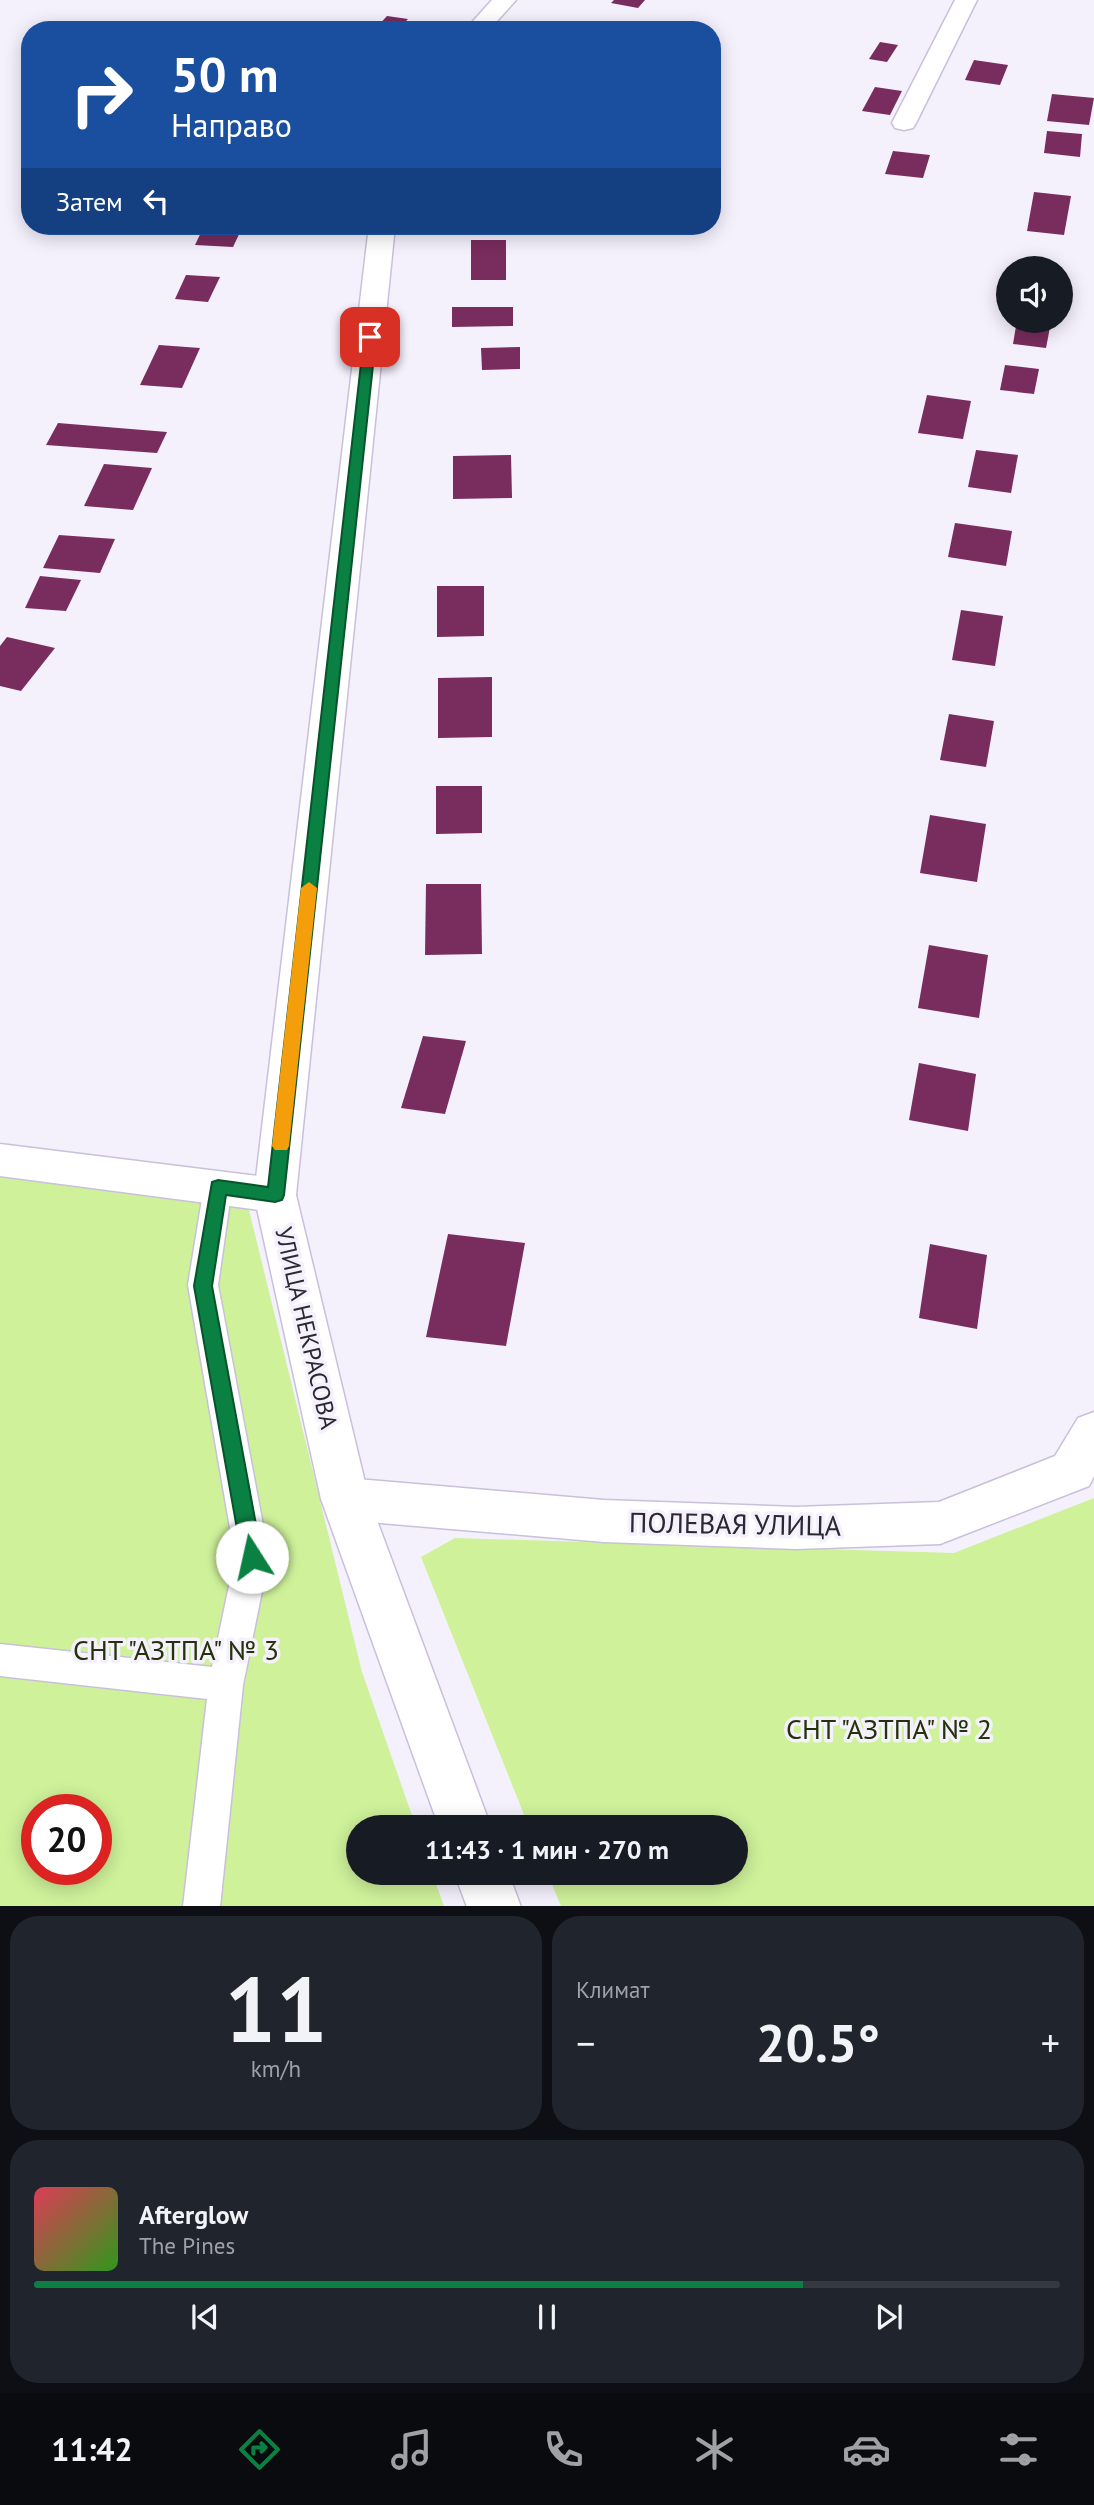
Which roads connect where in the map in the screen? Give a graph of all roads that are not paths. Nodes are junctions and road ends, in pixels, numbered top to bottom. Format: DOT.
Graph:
graph roads {
  1 [pos="505,0"];
  2 [pos="965,0"];
  3 [pos="484,21"];
  4 [pos="904,123"];
  5 [pos="381,235"];
  6 [pos="0,1160"];
  7 [pos="218,1187"];
  8 [pos="275,1195"];
  9 [pos="1094,1432"];
  10 [pos="345,1499"];
  11 [pos="0,1660"];
  12 [pos="226,1685"];
  13 [pos="461,1815"];
  14 [pos="486,1885"];
  15 [pos="201,1906"];
  16 [pos="494,1906"];
  1 -- 3 [label="main road"];
  2 -- 4 [label="main road"];
  5 -- 8 [label="main road, УЛИЦА НЕКРАСОВА"];
  6 -- 7 [label="main road"];
  7 -- 8 [label="main road"];
  7 -- 12 [label="lane"];
  8 -- 10 [label="main road, УЛИЦА НЕКРАСОВА"];
  9 -- 10 [label="main road, ПОЛЕВАЯ УЛИЦА"];
  10 -- 13 [label="main road, УЛИЦА НЕКРАСОВА"];
  11 -- 12 [label="lane"];
  12 -- 15 [label="lane"];
  14 -- 16 [label="main road"];
}
